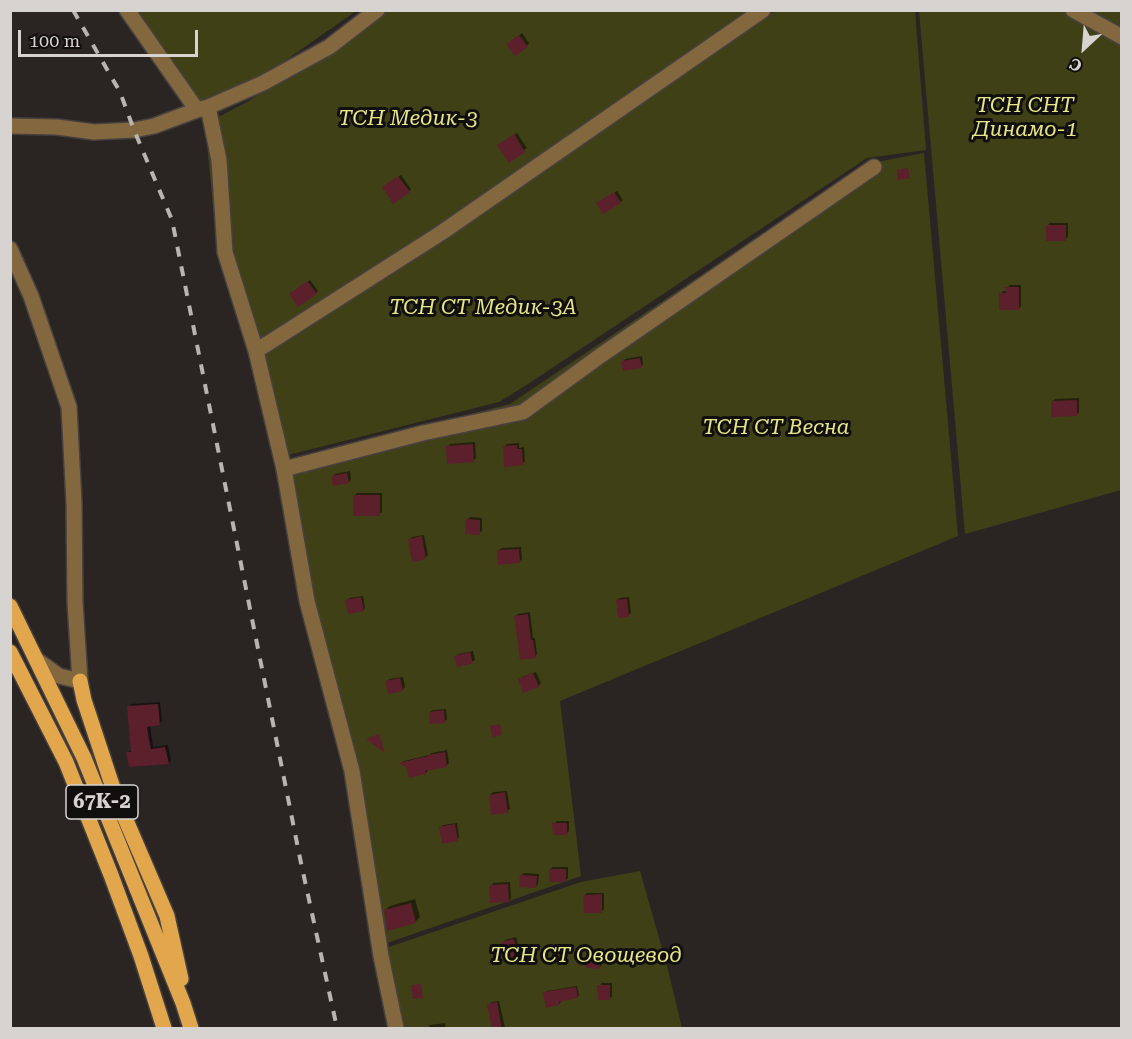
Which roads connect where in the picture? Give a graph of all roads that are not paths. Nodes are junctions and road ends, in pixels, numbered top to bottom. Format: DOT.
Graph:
graph roads {
  1 [pos="128,10"];
  2 [pos="377,10"];
  3 [pos="763,10"];
  4 [pos="1073,10"];
  5 [pos="1122,37"];
  6 [pos="203,109"];
  7 [pos="10,126"];
  8 [pos="874,167"];
  9 [pos="10,249"];
  10 [pos="256,351"];
  11 [pos="284,469"];
  12 [pos="10,606"];
  13 [pos="10,652"];
  14 [pos="37,660"];
  15 [pos="80,681"];
  16 [pos="183,1003"];
  17 [pos="164,1029"];
  18 [pos="191,1029"];
  19 [pos="396,1029"];
  1 -- 6 [label="street"];
  2 -- 6 [label="street"];
  3 -- 10 [label="street"];
  4 -- 5 [label="street"];
  6 -- 7 [label="street"];
  6 -- 10 [label="street"];
  8 -- 11 [label="street"];
  9 -- 15 [label="street"];
  10 -- 11 [label="street"];
  11 -- 19 [label="street"];
  12 -- 14 [label="main road, 67К-2"];
  13 -- 17 [label="main road, 67К-2"];
  14 -- 15 [label="street"];
  14 -- 16 [label="main road, 67К-2"];
  15 -- 16 [label="main road"];
  16 -- 18 [label="main road, 67К-2"];
}
